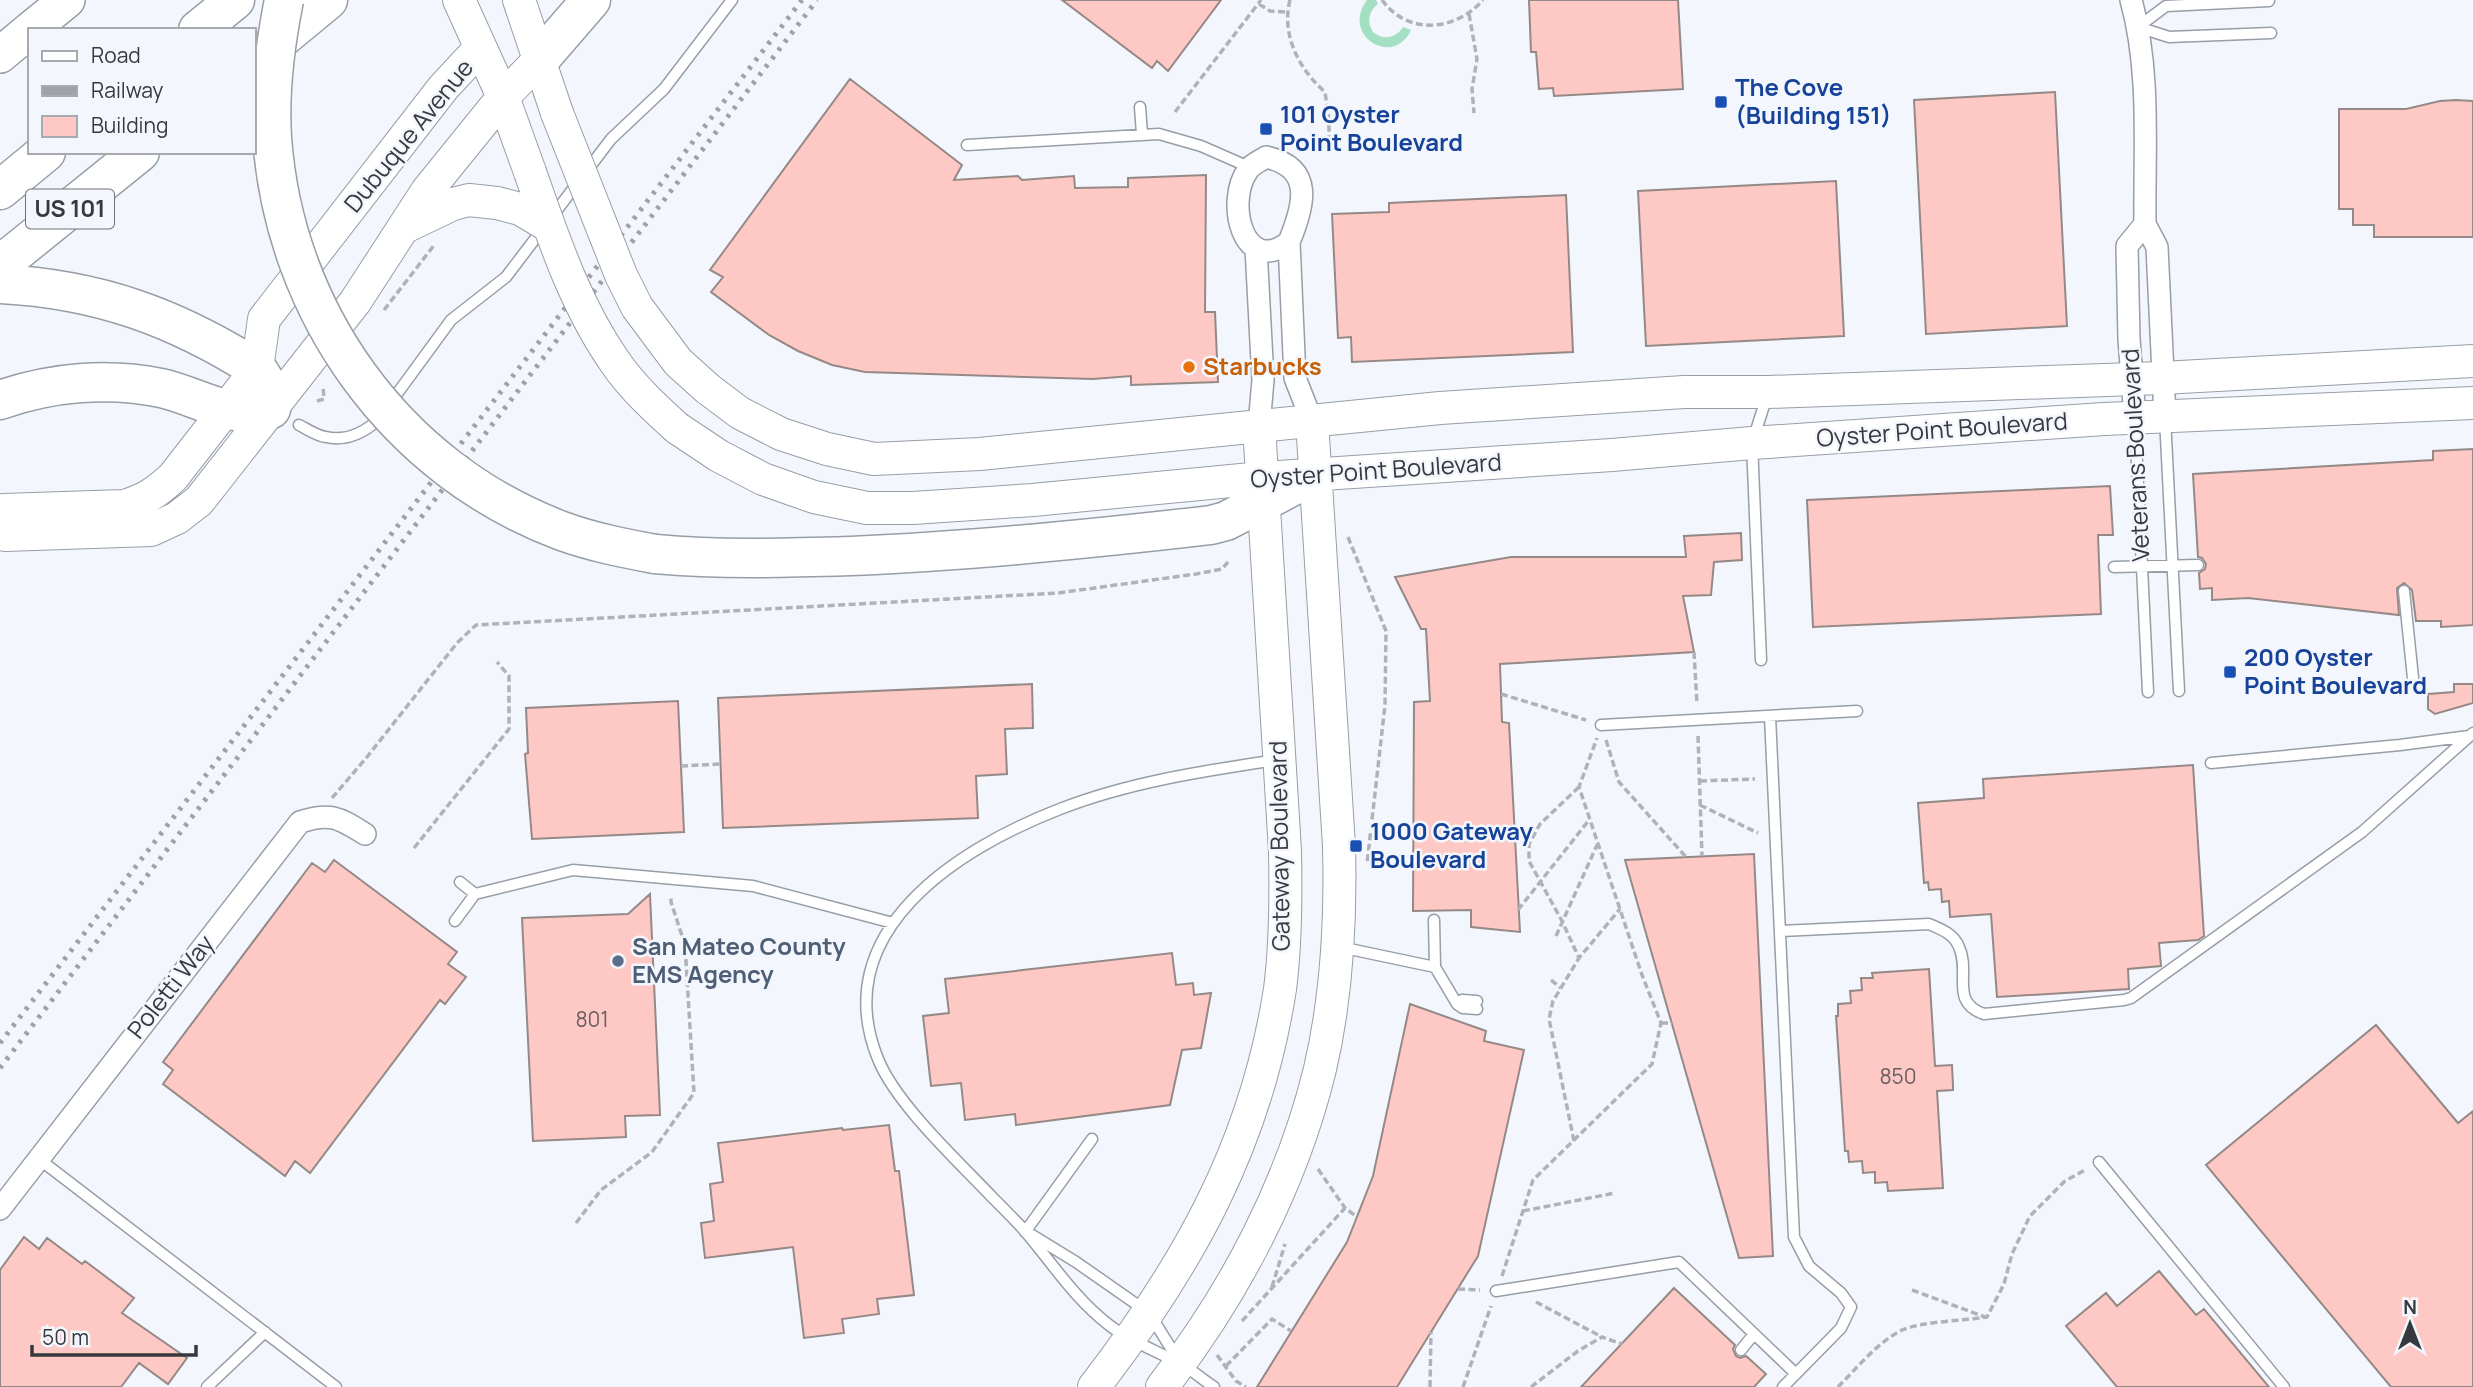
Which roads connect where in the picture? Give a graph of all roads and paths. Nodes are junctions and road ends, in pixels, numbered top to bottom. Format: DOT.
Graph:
graph roads {
  1 [pos="67,0"];
  2 [pos="225,0"];
  3 [pos="235,0"];
  4 [pos="284,0"];
  5 [pos="328,0"];
  6 [pos="459,0"];
  7 [pos="519,0"];
  8 [pos="590,0"];
  9 [pos="732,0"];
  10 [pos="1290,0"];
  11 [pos="1382,0"];
  12 [pos="1483,0"];
  13 [pos="2131,0"];
  14 [pos="2269,1"];
  15 [pos="1260,2"];
  16 [pos="1287,12"];
  17 [pos="1469,14"];
  18 [pos="2138,27"];
  19 [pos="32,28"];
  20 [pos="198,28"];
  21 [pos="199,28"];
  22 [pos="28,32"];
  23 [pos="2271,33"];
  24 [pos="480,48"];
  25 [pos="0,55"];
  26 [pos="256,59"];
  27 [pos="540,59"];
  28 [pos="503,97"];
  29 [pos="1140,107"];
  30 [pos="1175,112"];
  31 [pos="1474,113"];
  32 [pos="1142,134"];
  33 [pos="967,145"];
  34 [pos="1329,149"];
  35 [pos="44,154"];
  36 [pos="138,154"];
  37 [pos="1249,167"];
  38 [pos="0,190"];
  39 [pos="2145,224"];
  40 [pos="549,226"];
  41 [pos="405,228"];
  42 [pos="1289,242"];
  43 [pos="1256,248"];
  44 [pos="0,265"];
  45 [pos="0,284"];
  46 [pos="2473,361"];
  47 [pos="257,369"];
  48 [pos="2147,378"];
  49 [pos="1768,392"];
  50 [pos="0,400"];
  51 [pos="2473,403"];
  52 [pos="226,410"];
  53 [pos="285,417"];
  54 [pos="2150,417"];
  55 [pos="1312,421"];
  56 [pos="1259,426"];
  57 [pos="1752,443"];
  58 [pos="1316,474"];
  59 [pos="1263,489"];
  60 [pos="0,512"];
  61 [pos="1345,532"];
  62 [pos="0,533"];
  63 [pos="1228,562"];
  64 [pos="2198,565"];
  65 [pos="2172,566"];
  66 [pos="2114,567"];
  67 [pos="2143,567"];
  68 [pos="2404,591"];
  69 [pos="1694,652"];
  70 [pos="1761,660"];
  71 [pos="497,662"];
  72 [pos="2413,678"];
  73 [pos="2179,691"];
  74 [pos="2148,692"];
  75 [pos="1501,694"];
  76 [pos="1857,711"];
  77 [pos="1770,716"];
  78 [pos="1698,720"];
  79 [pos="1601,725"];
  80 [pos="2471,735"];
  81 [pos="1280,759"];
  82 [pos="2211,763"];
  83 [pos="720,764"];
  84 [pos="681,766"];
  85 [pos="1755,779"];
  86 [pos="1699,781"];
  87 [pos="1578,786"];
  88 [pos="1700,805"];
  89 [pos="318,816"];
  90 [pos="1590,820"];
  91 [pos="1758,833"];
  92 [pos="365,834"];
  93 [pos="1598,843"];
  94 [pos="414,848"];
  95 [pos="1702,856"];
  96 [pos="1686,857"];
  97 [pos="1365,872"];
  98 [pos="674,879"];
  99 [pos="460,882"];
  100 [pos="1540,882"];
  101 [pos="475,894"];
  102 [pos="1619,909"];
  103 [pos="1518,910"];
  104 [pos="1434,920"];
  105 [pos="455,921"];
  106 [pos="1562,921"];
  107 [pos="893,923"];
  108 [pos="1781,931"];
  109 [pos="1556,936"];
  110 [pos="1338,947"];
  111 [pos="1579,958"];
  112 [pos="1435,967"];
  113 [pos="1551,980"];
  114 [pos="1562,988"];
  115 [pos="1477,1005"];
  116 [pos="1661,1023"];
  117 [pos="1672,1023"];
  118 [pos="1092,1139"];
  119 [pos="1574,1141"];
  120 [pos="39,1159"];
  121 [pos="2099,1162"];
  122 [pos="1316,1166"];
  123 [pos="1615,1193"];
  124 [pos="1345,1208"];
  125 [pos="0,1209"];
  126 [pos="1523,1211"];
  127 [pos="1357,1217"];
  128 [pos="576,1223"];
  129 [pos="1025,1231"];
  130 [pos="1458,1289"];
  131 [pos="1510,1289"];
  132 [pos="1912,1290"];
  133 [pos="1496,1291"];
  134 [pos="1149,1313"];
  135 [pos="1987,1317"];
  136 [pos="1239,1325"];
  137 [pos="1292,1331"];
  138 [pos="265,1332"];
  139 [pos="1431,1332"];
  140 [pos="1754,1334"];
  141 [pos="1602,1337"];
  142 [pos="1129,1340"];
  143 [pos="1622,1344"];
  144 [pos="1741,1350"];
  145 [pos="1214,1352"];
  146 [pos="1226,1366"];
  147 [pos="1796,1374"];
  148 [pos="1172,1375"];
  149 [pos="207,1387"];
  150 [pos="336,1387"];
  151 [pos="1094,1387"];
  152 [pos="1214,1387"];
  153 [pos="1246,1387"];
  154 [pos="1430,1387"];
  155 [pos="1463,1387"];
  156 [pos="1531,1387"];
  157 [pos="1783,1387"];
  158 [pos="1838,1387"];
  159 [pos="2284,1387"];
  1 -- 19 [label="main road"];
  2 -- 20 [label="highway"];
  3 -- 21 [label="highway"];
  4 -- 59 [label="highway, bridge"];
  5 -- 26 [label="highway"];
  6 -- 24 [label="main road, Oyster Point Boulevard"];
  7 -- 27 [label="main road, Oyster Point Boulevard"];
  8 -- 27 [label="highway"];
  9 -- 53 [label="lane"];
  10 -- 16 [label="path"];
  11 -- 17 [label="path"];
  12 -- 17 [label="path"];
  13 -- 18 [label="street, Veterans Boulevard"];
  14 -- 18 [label="lane"];
  15 -- 16 [label="path"];
  15 -- 30 [label="path"];
  16 -- 34 [label="path"];
  17 -- 31 [label="path"];
  18 -- 23 [label="lane"];
  18 -- 39 [label="street, Veterans Boulevard"];
  22 -- 25 [label="main road"];
  24 -- 27 [label="main road, Dubuque Avenue"];
  24 -- 28 [label="main road, Oyster Point Boulevard"];
  24 -- 47 [label="main road, Dubuque Avenue"];
  27 -- 28 [label="main road, Dubuque Avenue"];
  27 -- 56 [label="main road, Oyster Point Boulevard, bridge"];
  28 -- 40 [label="main road, Oyster Point Boulevard, bridge"];
  28 -- 41 [label="main road, Dubuque Avenue"];
  29 -- 32 [label="lane"];
  32 -- 33 [label="lane"];
  32 -- 37 [label="lane"];
  35 -- 38 [label="highway, US 101"];
  36 -- 44 [label="highway, US 101"];
  37 -- 42 [label="street"];
  37 -- 43 [label="street"];
  39 -- 48 [label="street, Veterans Boulevard"];
  39 -- 48 [label="street, Veterans Boulevard"];
  40 -- 41 [label="main road, bridge"];
  40 -- 59 [label="main road, Oyster Point Boulevard, bridge"];
  41 -- 53 [label="main road, Dubuque Avenue"];
  42 -- 43 [label="street"];
  42 -- 55 [label="street"];
  43 -- 56 [label="street"];
  45 -- 47 [label="highway"];
  46 -- 48 [label="main road, Oyster Point Boulevard"];
  47 -- 52 [label="main road, Dubuque Avenue"];
  47 -- 53 [label="highway"];
  48 -- 49 [label="main road, Oyster Point Boulevard"];
  48 -- 54 [label="street, Veterans Boulevard"];
  48 -- 54 [label="street, Veterans Boulevard"];
  49 -- 55 [label="main road, Oyster Point Boulevard"];
  49 -- 57 [label="lane"];
  50 -- 52 [label="highway"];
  51 -- 54 [label="main road, Oyster Point Boulevard"];
  52 -- 53 [label="highway"];
  52 -- 60 [label="main road, Dubuque Avenue"];
  53 -- 62 [label="main road, Dubuque Avenue"];
  54 -- 57 [label="main road, Oyster Point Boulevard"];
  54 -- 65 [label="lane, Veterans Boulevard"];
  54 -- 67 [label="lane, Veterans Boulevard"];
  55 -- 56 [label="main road, Oyster Point Boulevard"];
  55 -- 58 [label="main road"];
  56 -- 59 [label="main road, Gateway Boulevard"];
  57 -- 58 [label="main road, Oyster Point Boulevard"];
  57 -- 70 [label="lane"];
  58 -- 59 [label="highway"];
  58 -- 110 [label="main road"];
  59 -- 81 [label="main road, Gateway Boulevard"];
  61 -- 97 [label="path"];
  63 -- 89 [label="path"];
  64 -- 65 [label="lane"];
  65 -- 67 [label="lane"];
  65 -- 73 [label="lane, Veterans Boulevard"];
  66 -- 67 [label="lane"];
  67 -- 74 [label="lane, Veterans Boulevard"];
  68 -- 72 [label="lane"];
  69 -- 78 [label="path"];
  71 -- 94 [label="path"];
  75 -- 79 [label="path"];
  76 -- 77 [label="lane"];
  77 -- 78 [label="lane"];
  77 -- 108 [label="lane"];
  78 -- 79 [label="lane"];
  78 -- 86 [label="path"];
  79 -- 87 [label="path"];
  79 -- 96 [label="path"];
  80 -- 82 [label="lane"];
  80 -- 108 [label="lane"];
  81 -- 107 [label="lane"];
  81 -- 134 [label="main road, Gateway Boulevard"];
  83 -- 84 [label="path"];
  85 -- 86 [label="path"];
  86 -- 88 [label="path"];
  87 -- 90 [label="path"];
  87 -- 100 [label="path"];
  88 -- 91 [label="path"];
  88 -- 95 [label="path"];
  89 -- 92 [label="street"];
  89 -- 120 [label="street, Poletti Way"];
  90 -- 93 [label="path"];
  90 -- 100 [label="path"];
  93 -- 102 [label="path"];
  93 -- 106 [label="path"];
  98 -- 101 [label="lane"];
  98 -- 107 [label="lane"];
  98 -- 128 [label="path"];
  99 -- 101 [label="lane"];
  100 -- 103 [label="path"];
  100 -- 106 [label="path"];
  101 -- 105 [label="lane"];
  102 -- 111 [label="path"];
  102 -- 116 [label="path"];
  104 -- 112 [label="lane"];
  106 -- 109 [label="path"];
  106 -- 111 [label="path"];
  107 -- 129 [label="lane"];
  108 -- 147 [label="lane"];
  110 -- 112 [label="lane"];
  110 -- 148 [label="main road"];
  111 -- 114 [label="path"];
  112 -- 115 [label="lane"];
  113 -- 114 [label="path"];
  114 -- 119 [label="path"];
  116 -- 117 [label="path"];
  116 -- 119 [label="path"];
  118 -- 129 [label="lane"];
  119 -- 126 [label="path"];
  120 -- 125 [label="street, Poletti Way"];
  120 -- 138 [label="lane"];
  121 -- 135 [label="path"];
  121 -- 159 [label="lane"];
  122 -- 124 [label="path"];
  123 -- 126 [label="path"];
  124 -- 127 [label="path"];
  124 -- 136 [label="path"];
  126 -- 133 [label="path"];
  129 -- 134 [label="lane"];
  129 -- 142 [label="lane"];
  130 -- 133 [label="path"];
  131 -- 133 [label="lane"];
  131 -- 140 [label="lane"];
  131 -- 141 [label="path"];
  132 -- 135 [label="path"];
  133 -- 155 [label="path"];
  134 -- 142 [label="main road, Gateway Boulevard"];
  134 -- 148 [label="lane"];
  135 -- 158 [label="path"];
  137 -- 146 [label="path"];
  138 -- 149 [label="lane"];
  138 -- 150 [label="lane"];
  139 -- 154 [label="path"];
  140 -- 144 [label="lane"];
  140 -- 147 [label="lane"];
  141 -- 143 [label="path"];
  141 -- 156 [label="path"];
  142 -- 148 [label="lane"];
  142 -- 151 [label="main road, Gateway Boulevard"];
  145 -- 146 [label="path"];
  146 -- 153 [label="path"];
  147 -- 157 [label="lane"];
  148 -- 152 [label="lane"];
}
